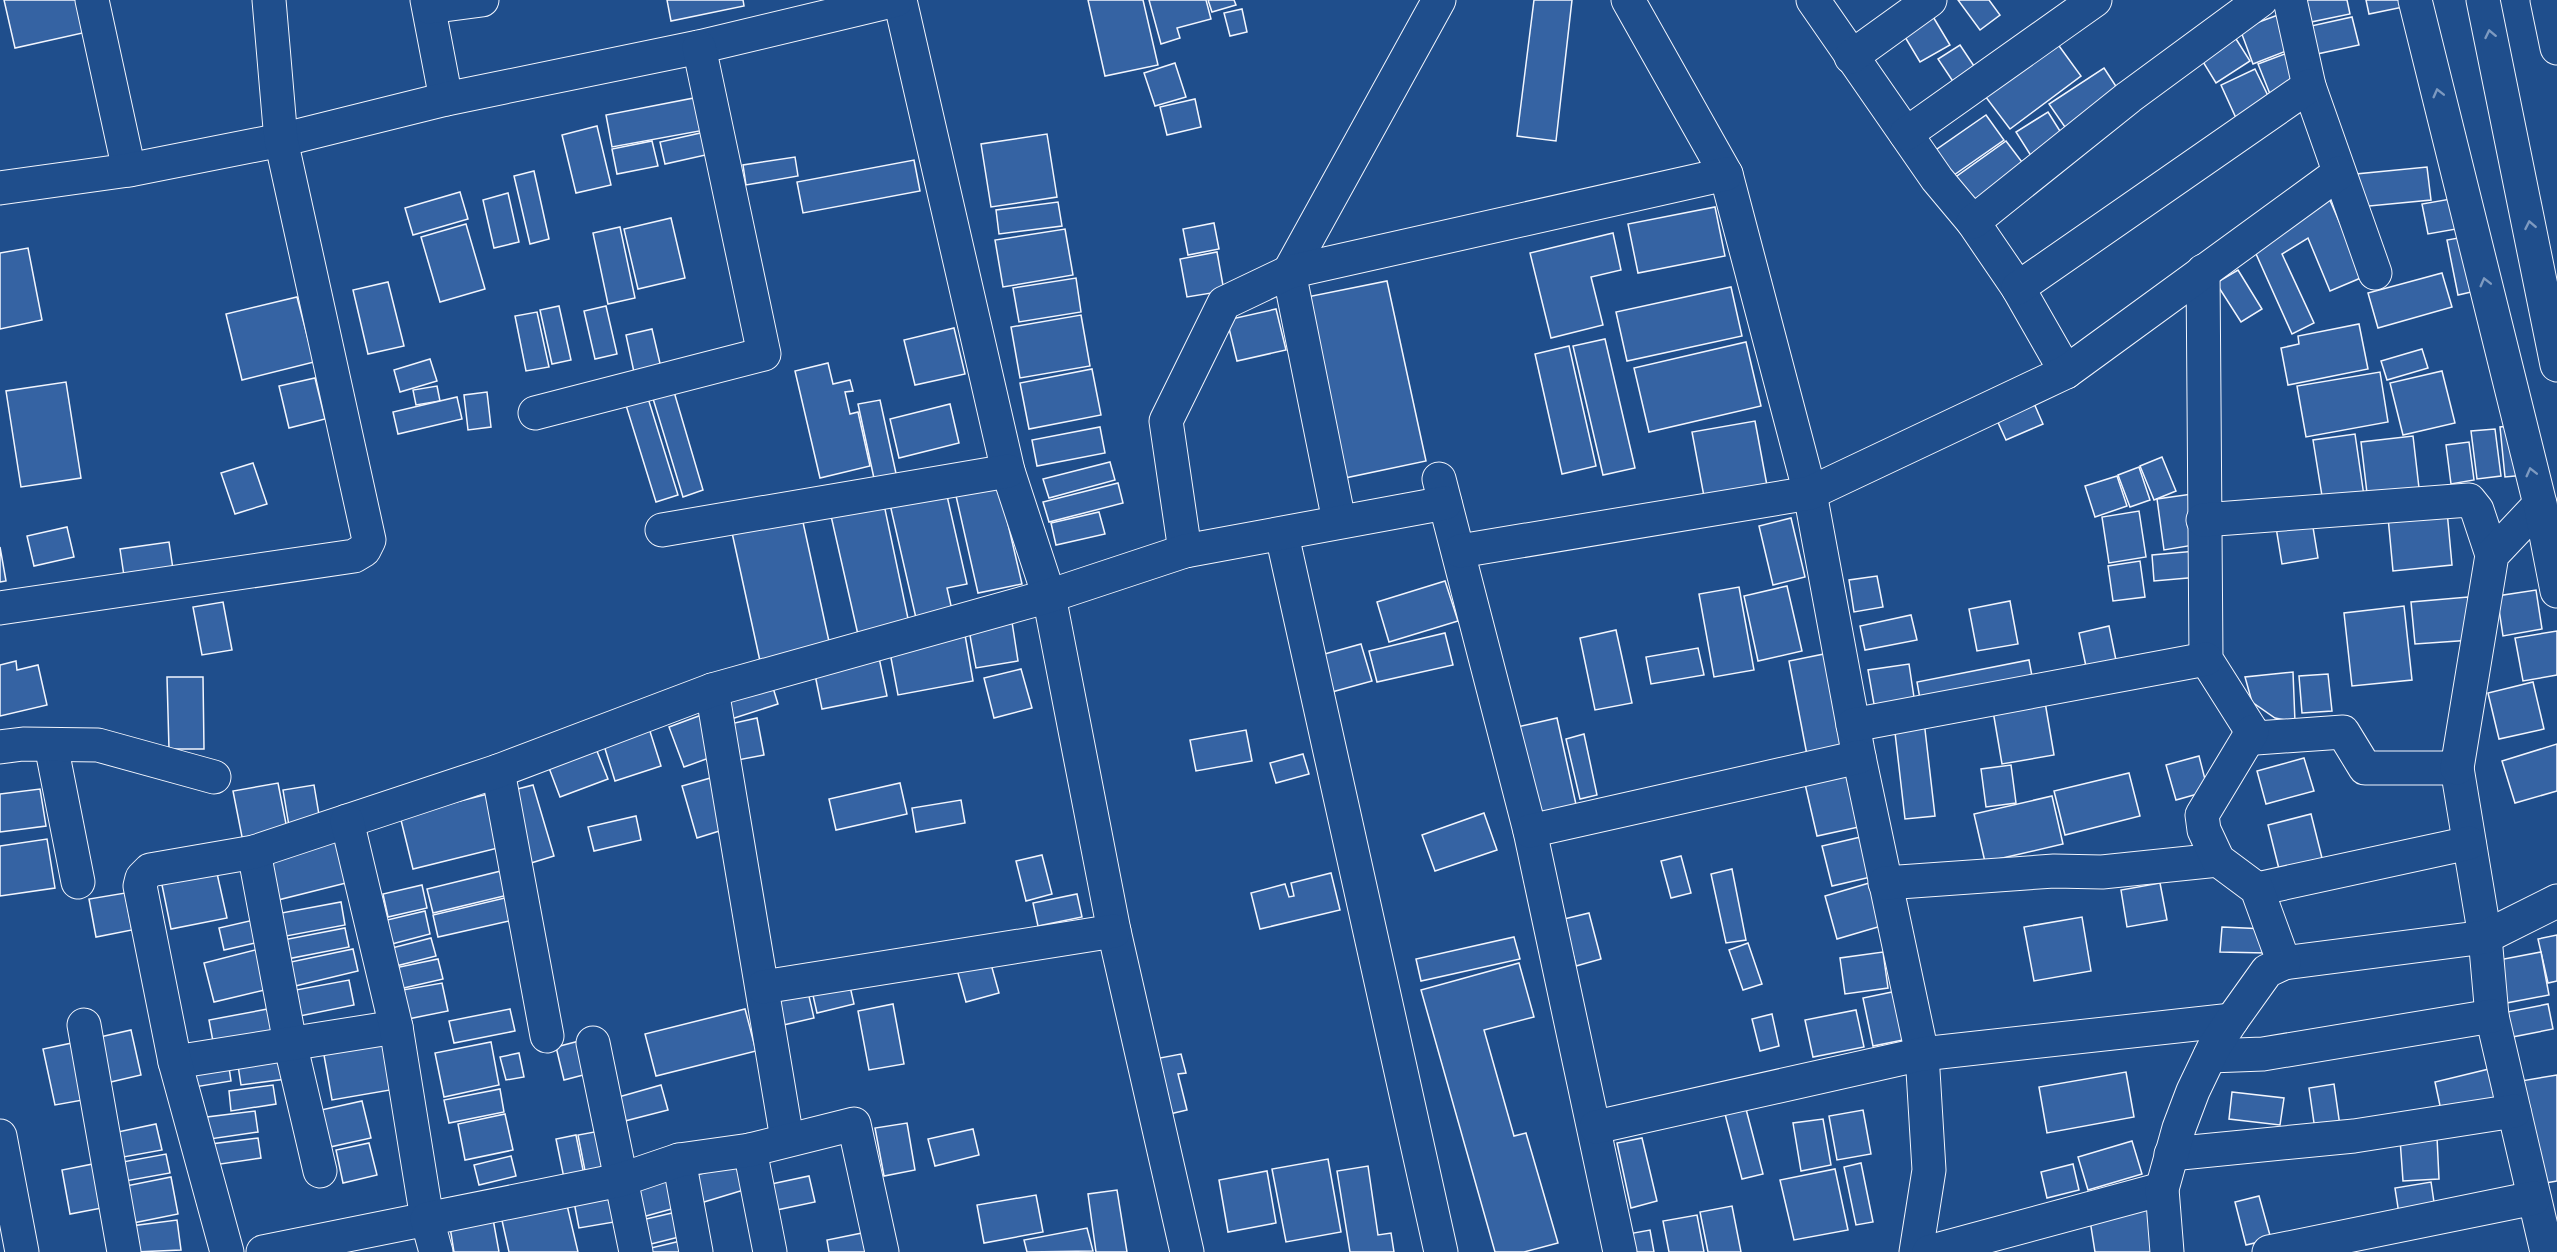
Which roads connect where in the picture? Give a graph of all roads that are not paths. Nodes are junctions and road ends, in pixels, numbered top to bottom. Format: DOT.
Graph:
graph roads {
  1 [pos="92,0"];
  2 [pos="269,0"];
  3 [pos="483,0"];
  4 [pos="898,0"];
  5 [pos="1439,0"];
  6 [pos="1628,0"];
  7 [pos="1813,0"];
  8 [pos="1930,0"];
  9 [pos="2095,0"];
  10 [pos="2261,0"];
  11 [pos="2290,0"];
  12 [pos="2415,0"];
  13 [pos="2483,0"];
  14 [pos="2547,0"];
  15 [pos="428,4"];
  16 [pos="809,10"];
  17 [pos="699,47"];
  18 [pos="2557,48"];
  19 [pos="1851,57"];
  20 [pos="2310,86"];
  21 [pos="446,99"];
  22 [pos="1906,134"];
  23 [pos="281,140"];
  24 [pos="129,170"];
  25 [pos="2339,173"];
  26 [pos="1726,174"];
  27 [pos="0,188"];
  28 [pos="1973,222"];
  29 [pos="2203,270"];
  30 [pos="1289,272"];
  31 [pos="2375,273"];
  32 [pos="2018,288"];
  33 [pos="2557,365"];
  34 [pos="2066,372"];
  35 [pos="536,412"];
  36 [pos="1008,471"];
  37 [pos="1810,494"];
  38 [pos="2540,504"];
  39 [pos="2204,520"];
  40 [pos="1339,521"];
  41 [pos="662,530"];
  42 [pos="1282,535"];
  43 [pos="1185,551"];
  44 [pos="1460,551"];
  45 [pos="2492,555"];
  46 [pos="2557,591"];
  47 [pos="1048,596"];
  48 [pos="0,608"];
  49 [pos="2206,659"];
  50 [pos="712,690"];
  51 [pos="1852,725"];
  52 [pos="2252,732"];
  53 [pos="51,745"];
  54 [pos="0,747"];
  55 [pos="1859,757"];
  56 [pos="2457,768"];
  57 [pos="498,771"];
  58 [pos="214,777"];
  59 [pos="347,821"];
  60 [pos="1530,831"];
  61 [pos="2469,843"];
  62 [pos="254,852"];
  63 [pos="2218,860"];
  64 [pos="78,882"];
  65 [pos="1885,883"];
  66 [pos="2258,889"];
  67 [pos="2557,901"];
  68 [pos="1114,932"];
  69 [pos="2485,937"];
  70 [pos="2284,963"];
  71 [pos="763,987"];
  72 [pos="2493,1016"];
  73 [pos="2232,1020"];
  74 [pos="84,1025"];
  75 [pos="396,1027"];
  76 [pos="547,1036"];
  77 [pos="290,1042"];
  78 [pos="593,1043"];
  79 [pos="1922,1054"];
  80 [pos="2210,1056"];
  81 [pos="175,1062"];
  82 [pos="2514,1111"];
  83 [pos="1596,1127"];
  84 [pos="0,1136"];
  85 [pos="787,1139"];
  86 [pos="750,1150"];
  87 [pos="2171,1154"];
  88 [pos="679,1160"];
  89 [pos="320,1172"];
  90 [pos="620,1180"];
  91 [pos="2162,1190"];
  92 [pos="2534,1198"];
  93 [pos="428,1219"];
  94 [pos="220,1251"];
  95 [pos="1612,1251"];
  96 [pos="22,1252"];
  97 [pos="124,1252"];
  98 [pos="263,1252"];
  99 [pos="435,1252"];
  100 [pos="636,1252"];
  101 [pos="696,1252"];
  102 [pos="771,1252"];
  103 [pos="882,1252"];
  104 [pos="1187,1252"];
  105 [pos="1441,1252"];
  106 [pos="1916,1252"];
  107 [pos="1929,1252"];
  108 [pos="2167,1252"];
  109 [pos="2269,1252"];
  110 [pos="2547,1252"];
  1 -- 24 [label="street"];
  2 -- 23 [label="street"];
  3 -- 15 [label="street"];
  4 -- 16 [label="street"];
  4 -- 36 [label="street"];
  5 -- 30 [label="street"];
  6 -- 26 [label="street"];
  7 -- 19 [label="street"];
  8 -- 19 [label="street"];
  9 -- 22 [label="street"];
  10 -- 28 [label="street"];
  11 -- 20 [label="street"];
  38 -- 12 [label="street, one-way"];
  33 -- 13 [label="street, one-way"];
  14 -- 18 [label="street"];
  15 -- 21 [label="street"];
  16 -- 17 [label="street"];
  17 -- 21 [label="street"];
  17 -- 35 [label="street"];
  19 -- 22 [label="street"];
  20 -- 25 [label="street"];
  20 -- 32 [label="street"];
  21 -- 23 [label="street"];
  22 -- 28 [label="street"];
  23 -- 24 [label="street"];
  23 -- 48 [label="street"];
  24 -- 27 [label="street"];
  25 -- 29 [label="street"];
  25 -- 31 [label="street"];
  26 -- 30 [label="street"];
  26 -- 37 [label="street"];
  28 -- 32 [label="street"];
  29 -- 34 [label="street"];
  29 -- 39 [label="street"];
  30 -- 40 [label="street"];
  30 -- 43 [label="street"];
  32 -- 34 [label="street"];
  34 -- 37 [label="street"];
  36 -- 41 [label="street"];
  36 -- 47 [label="street"];
  37 -- 44 [label="street"];
  37 -- 51 [label="street"];
  38 -- 45 [label="street"];
  38 -- 46 [label="street"];
  39 -- 45 [label="street"];
  39 -- 49 [label="street"];
  40 -- 42 [label="street"];
  40 -- 44 [label="street"];
  42 -- 43 [label="street"];
  42 -- 105 [label="street"];
  43 -- 47 [label="street"];
  44 -- 60 [label="street"];
  45 -- 56 [label="street"];
  47 -- 50 [label="street"];
  47 -- 68 [label="street"];
  49 -- 51 [label="street"];
  49 -- 52 [label="street"];
  50 -- 57 [label="street"];
  50 -- 71 [label="street"];
  51 -- 55 [label="street"];
  52 -- 56 [label="street"];
  52 -- 63 [label="street"];
  53 -- 54 [label="street"];
  53 -- 58 [label="street"];
  53 -- 64 [label="street"];
  55 -- 60 [label="street"];
  55 -- 65 [label="street"];
  56 -- 61 [label="street"];
  57 -- 59 [label="street"];
  57 -- 76 [label="street"];
  59 -- 62 [label="street"];
  59 -- 75 [label="street"];
  60 -- 83 [label="street"];
  61 -- 66 [label="street"];
  61 -- 69 [label="street"];
  62 -- 77 [label="street"];
  62 -- 81 [label="street"];
  63 -- 65 [label="street"];
  63 -- 66 [label="street"];
  65 -- 79 [label="street"];
  66 -- 70 [label="street"];
  67 -- 69 [label="street"];
  68 -- 71 [label="street"];
  68 -- 104 [label="street"];
  69 -- 70 [label="street"];
  69 -- 72 [label="street"];
  70 -- 73 [label="street"];
  71 -- 85 [label="street"];
  72 -- 80 [label="street"];
  72 -- 82 [label="street"];
  73 -- 79 [label="street"];
  73 -- 80 [label="street"];
  74 -- 97 [label="street"];
  75 -- 77 [label="street"];
  75 -- 93 [label="street"];
  77 -- 81 [label="street"];
  77 -- 89 [label="street"];
  78 -- 90 [label="street"];
  79 -- 83 [label="street"];
  79 -- 106 [label="street"];
  80 -- 87 [label="street"];
  81 -- 94 [label="street"];
  82 -- 87 [label="street"];
  82 -- 92 [label="street"];
  83 -- 95 [label="street"];
  84 -- 96 [label="street"];
  85 -- 86 [label="street"];
  85 -- 103 [label="street"];
  86 -- 88 [label="street"];
  86 -- 102 [label="street"];
  87 -- 91 [label="street"];
  88 -- 90 [label="street"];
  88 -- 101 [label="street"];
  90 -- 93 [label="street"];
  90 -- 100 [label="street"];
  91 -- 107 [label="street"];
  91 -- 108 [label="street"];
  92 -- 109 [label="street"];
  92 -- 110 [label="street"];
  93 -- 98 [label="street"];
  93 -- 99 [label="street"];
}
